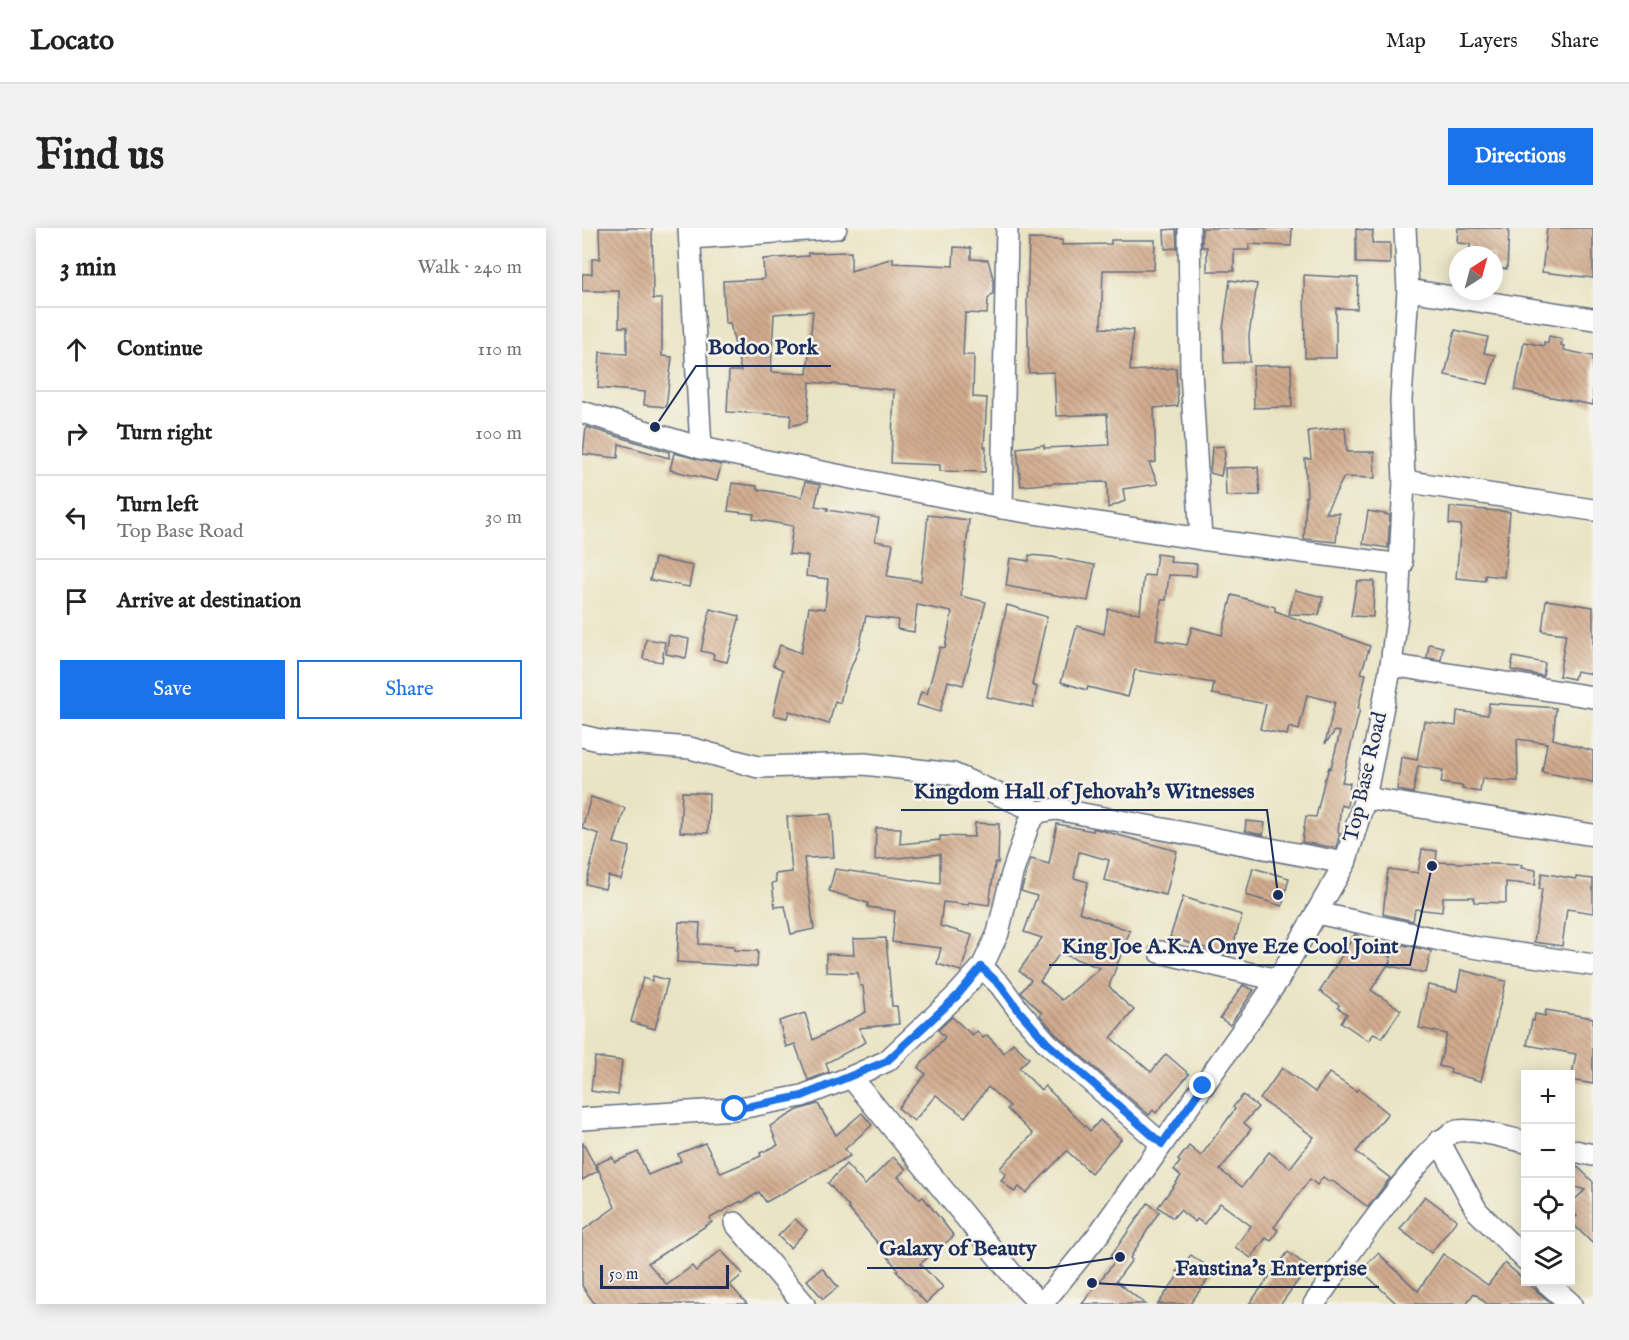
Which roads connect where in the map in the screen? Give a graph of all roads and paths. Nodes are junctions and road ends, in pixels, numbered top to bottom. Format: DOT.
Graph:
graph roads {
  1 [pos="836,228"];
  2 [pos="1007,228"];
  3 [pos="1188,228"];
  4 [pos="1406,228"];
  5 [pos="689,233"];
  6 [pos="1408,290"];
  7 [pos="1593,319"];
  8 [pos="582,412"];
  9 [pos="701,448"];
  10 [pos="1404,480"];
  11 [pos="1002,508"];
  12 [pos="1593,510"];
  13 [pos="1201,539"];
  14 [pos="1402,565"];
  15 [pos="1391,665"];
  16 [pos="1593,697"];
  17 [pos="582,736"];
  18 [pos="1365,798"];
  19 [pos="1038,812"];
  20 [pos="1593,835"];
  21 [pos="1345,863"];
  22 [pos="1317,913"];
  23 [pos="1160,952"];
  24 [pos="1593,965"];
  25 [pos="981,967"];
  26 [pos="1278,980"];
  27 [pos="851,1077"];
  28 [pos="582,1119"];
  29 [pos="1521,1141"];
  30 [pos="1439,1142"];
  31 [pos="1162,1144"];
  32 [pos="1575,1151"];
  33 [pos="1593,1155"];
  34 [pos="735,1222"];
  35 [pos="1521,1255"];
  36 [pos="1551,1286"];
  37 [pos="804,1304"];
  38 [pos="1041,1304"];
  39 [pos="1314,1304"];
  40 [pos="1570,1304"];
  1 -- 5 [label="street"];
  2 -- 11 [label="street"];
  3 -- 13 [label="street"];
  4 -- 6 [label="street, Top Base Road"];
  5 -- 9 [label="street"];
  6 -- 7 [label="street"];
  6 -- 10 [label="street, Top Base Road"];
  8 -- 9 [label="street"];
  9 -- 11 [label="street"];
  10 -- 12 [label="street"];
  10 -- 14 [label="street, Top Base Road"];
  11 -- 13 [label="street"];
  13 -- 14 [label="street"];
  14 -- 15 [label="street, Top Base Road"];
  15 -- 16 [label="street"];
  15 -- 18 [label="street, Top Base Road"];
  17 -- 19 [label="street"];
  18 -- 20 [label="street"];
  18 -- 21 [label="street, Top Base Road"];
  19 -- 21 [label="street"];
  19 -- 25 [label="street"];
  21 -- 22 [label="street, Top Base Road"];
  22 -- 24 [label="street"];
  22 -- 26 [label="street, Top Base Road"];
  23 -- 26 [label="street"];
  25 -- 27 [label="street"];
  25 -- 31 [label="street"];
  26 -- 31 [label="street, Top Base Road"];
  27 -- 28 [label="street"];
  27 -- 38 [label="street"];
  29 -- 30 [label="street"];
  30 -- 35 [label="street"];
  30 -- 39 [label="street"];
  31 -- 38 [label="street, Top Base Road"];
  32 -- 33 [label="street"];
  34 -- 37 [label="street"];
  36 -- 40 [label="street"];
}
